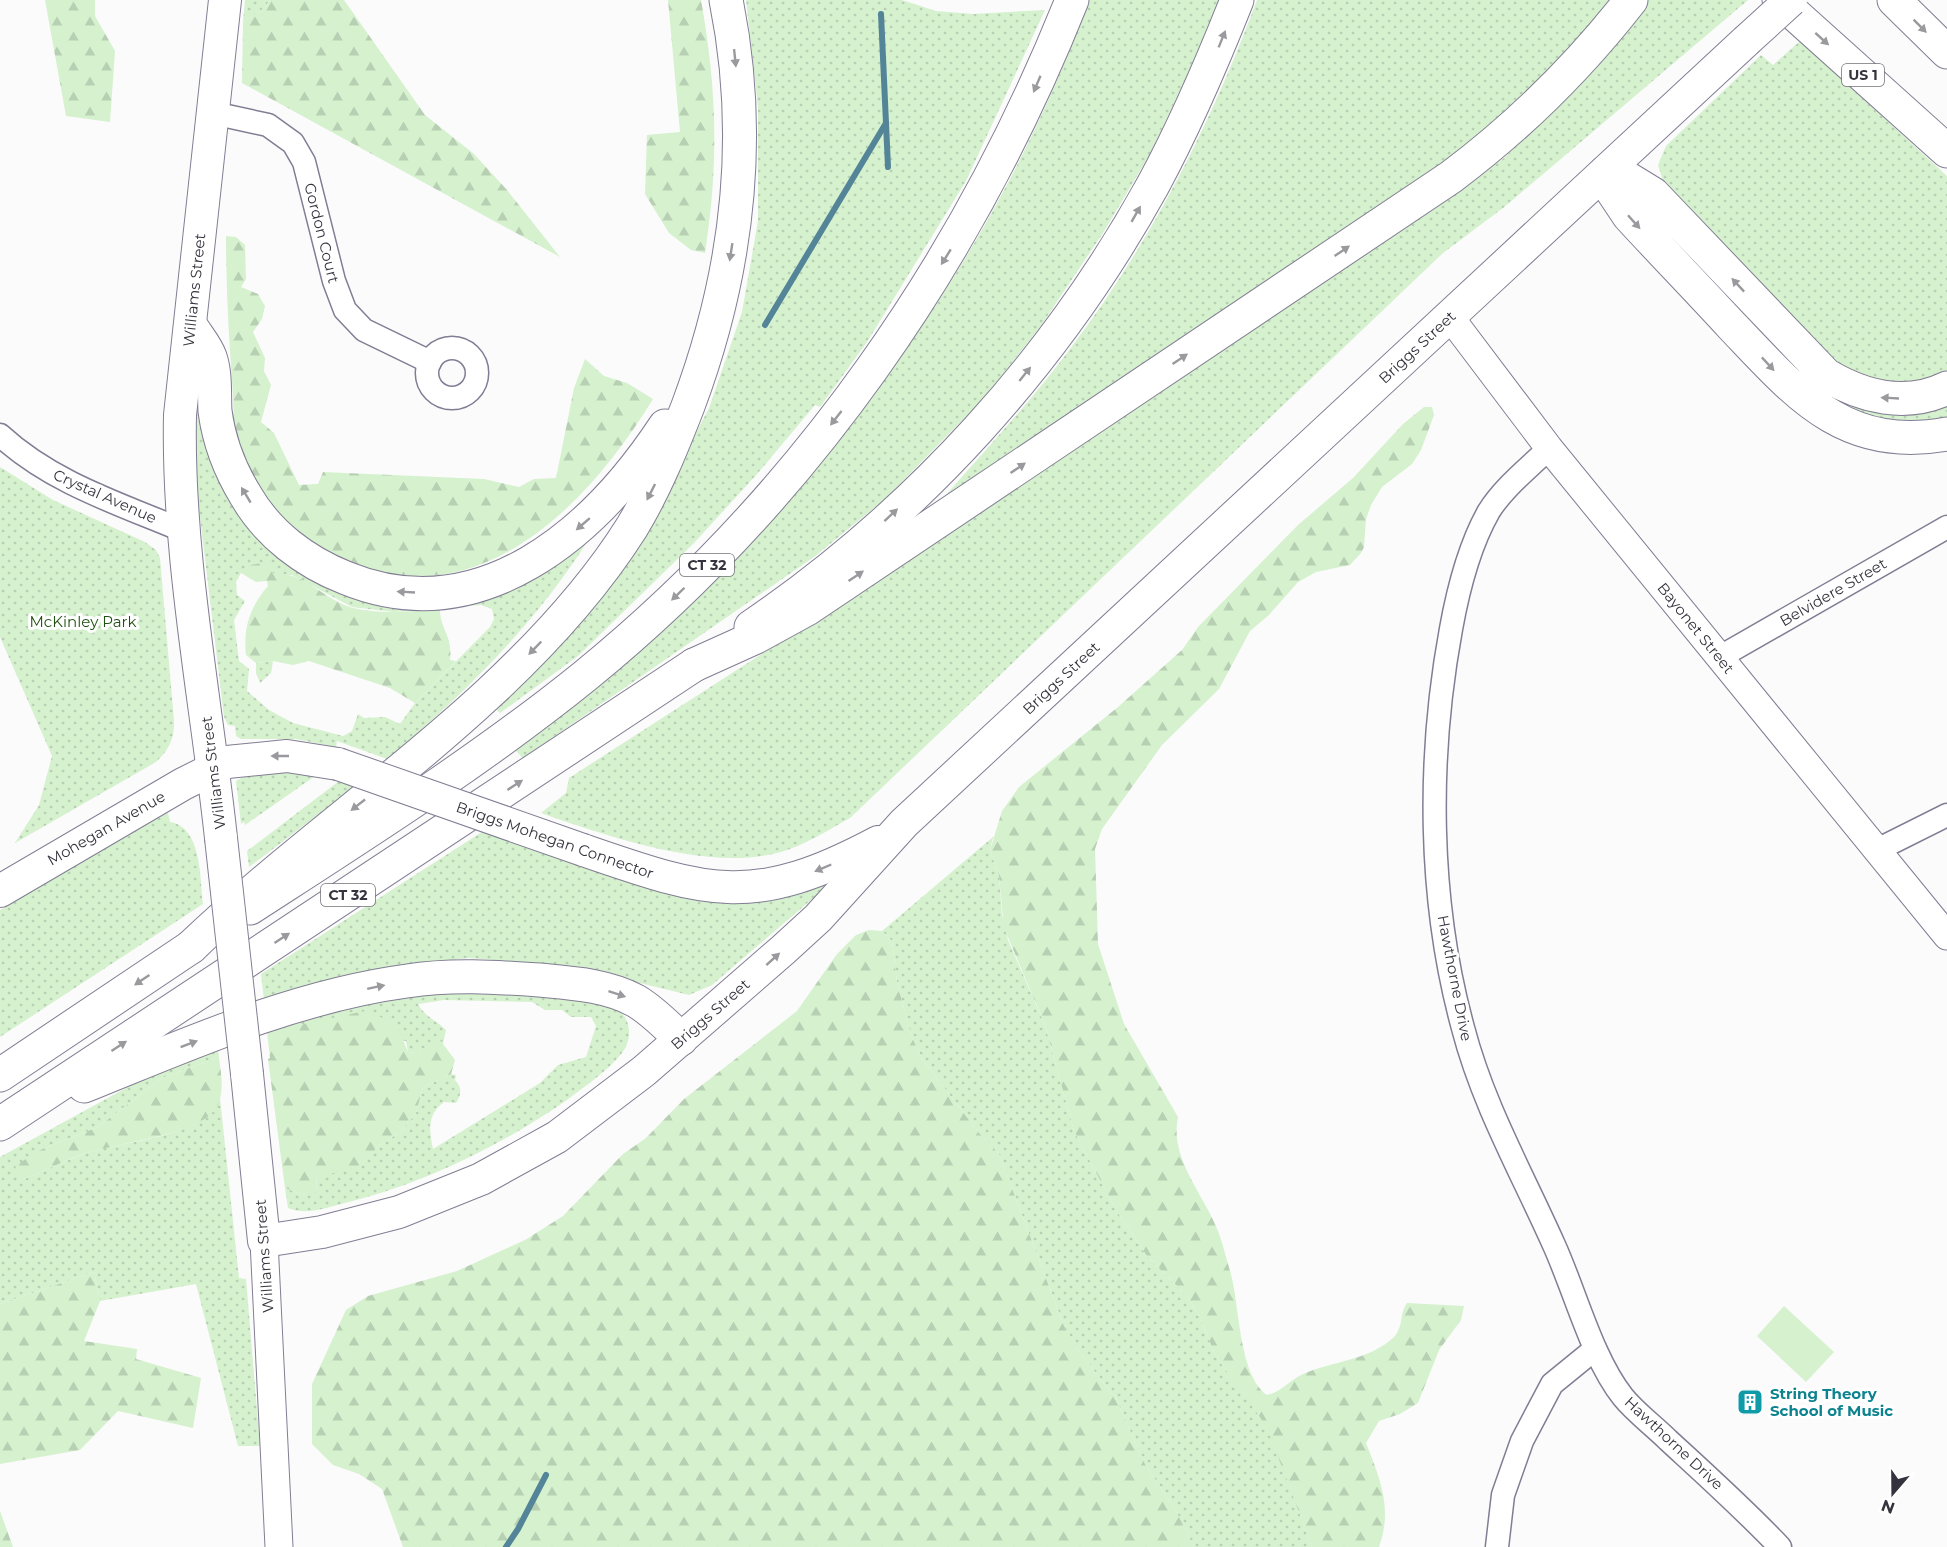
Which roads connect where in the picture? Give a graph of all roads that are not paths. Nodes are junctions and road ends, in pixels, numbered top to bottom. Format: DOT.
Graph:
graph roads {
  1 [pos="225,0"];
  2 [pos="726,0"];
  3 [pos="1072,0"];
  4 [pos="1237,0"];
  5 [pos="1631,0"];
  6 [pos="1779,0"];
  7 [pos="1791,0"];
  8 [pos="1894,0"];
  9 [pos="1947,52"];
  10 [pos="213,112"];
  11 [pos="1947,151"];
  12 [pos="1606,172"];
  13 [pos="1450,316"];
  14 [pos="190,326"];
  15 [pos="711,340"];
  16 [pos="430,362"];
  17 [pos="1947,388"];
  18 [pos="1947,434"];
  19 [pos="0,435"];
  20 [pos="1549,448"];
  21 [pos="1947,527"];
  22 [pos="184,531"];
  23 [pos="1720,657"];
  24 [pos="694,665"];
  25 [pos="213,768"];
  26 [pos="1947,815"];
  27 [pos="894,833"];
  28 [pos="1877,850"];
  29 [pos="0,891"];
  30 [pos="1947,936"];
  31 [pos="191,947"];
  32 [pos="681,1039"];
  33 [pos="0,1075"];
  34 [pos="9,1118"];
  35 [pos="264,1241"];
  36 [pos="1596,1349"];
  37 [pos="279,1547"];
  38 [pos="1497,1547"];
  39 [pos="1780,1547"];
  1 -- 10 [label="main road, Williams Street"];
  2 -- 15 [label="main road, one-way"];
  3 -- 31 [label="main road, CT 32, one-way"];
  24 -- 4 [label="main road, CT 32, one-way"];
  24 -- 5 [label="main road, one-way"];
  6 -- 11 [label="main road, US 1, one-way"];
  7 -- 12 [label="main road, Briggs Street, bridge"];
  8 -- 9 [label="main road, one-way"];
  10 -- 14 [label="main road, Williams Street"];
  10 -- 16 [label="street, Gordon Court"];
  12 -- 13 [label="main road, Briggs Street"];
  17 -- 12 [label="main road, one-way"];
  12 -- 18 [label="main road, one-way"];
  13 -- 20 [label="street, Bayonet Street"];
  13 -- 27 [label="main road, Briggs Street"];
  15 -- 14 [label="main road, one-way"];
  14 -- 22 [label="main road, Williams Street"];
  15 -- 31 [label="main road, one-way"];
  19 -- 22 [label="street, Crystal Avenue"];
  20 -- 23 [label="street, Bayonet Street"];
  20 -- 36 [label="street, Hawthorne Drive"];
  21 -- 23 [label="street, Belvidere Street"];
  22 -- 25 [label="main road, Williams Street"];
  23 -- 28 [label="street, Bayonet Street"];
  34 -- 24 [label="main road, CT 32, one-way"];
  27 -- 25 [label="main road, Briggs Mohegan Connector, one-way, bridge"];
  25 -- 29 [label="main road, Mohegan Avenue"];
  25 -- 35 [label="main road, Williams Street, bridge"];
  26 -- 28 [label="street"];
  32 -- 27 [label="main road, Briggs Street, one-way"];
  28 -- 30 [label="street, Bayonet Street"];
  31 -- 33 [label="main road, CT 32, one-way"];
  34 -- 32 [label="main road, one-way"];
  32 -- 35 [label="main road, Briggs Street"];
  35 -- 37 [label="street, Williams Street"];
  36 -- 38 [label="street"];
  36 -- 39 [label="street, Hawthorne Drive"];
}
